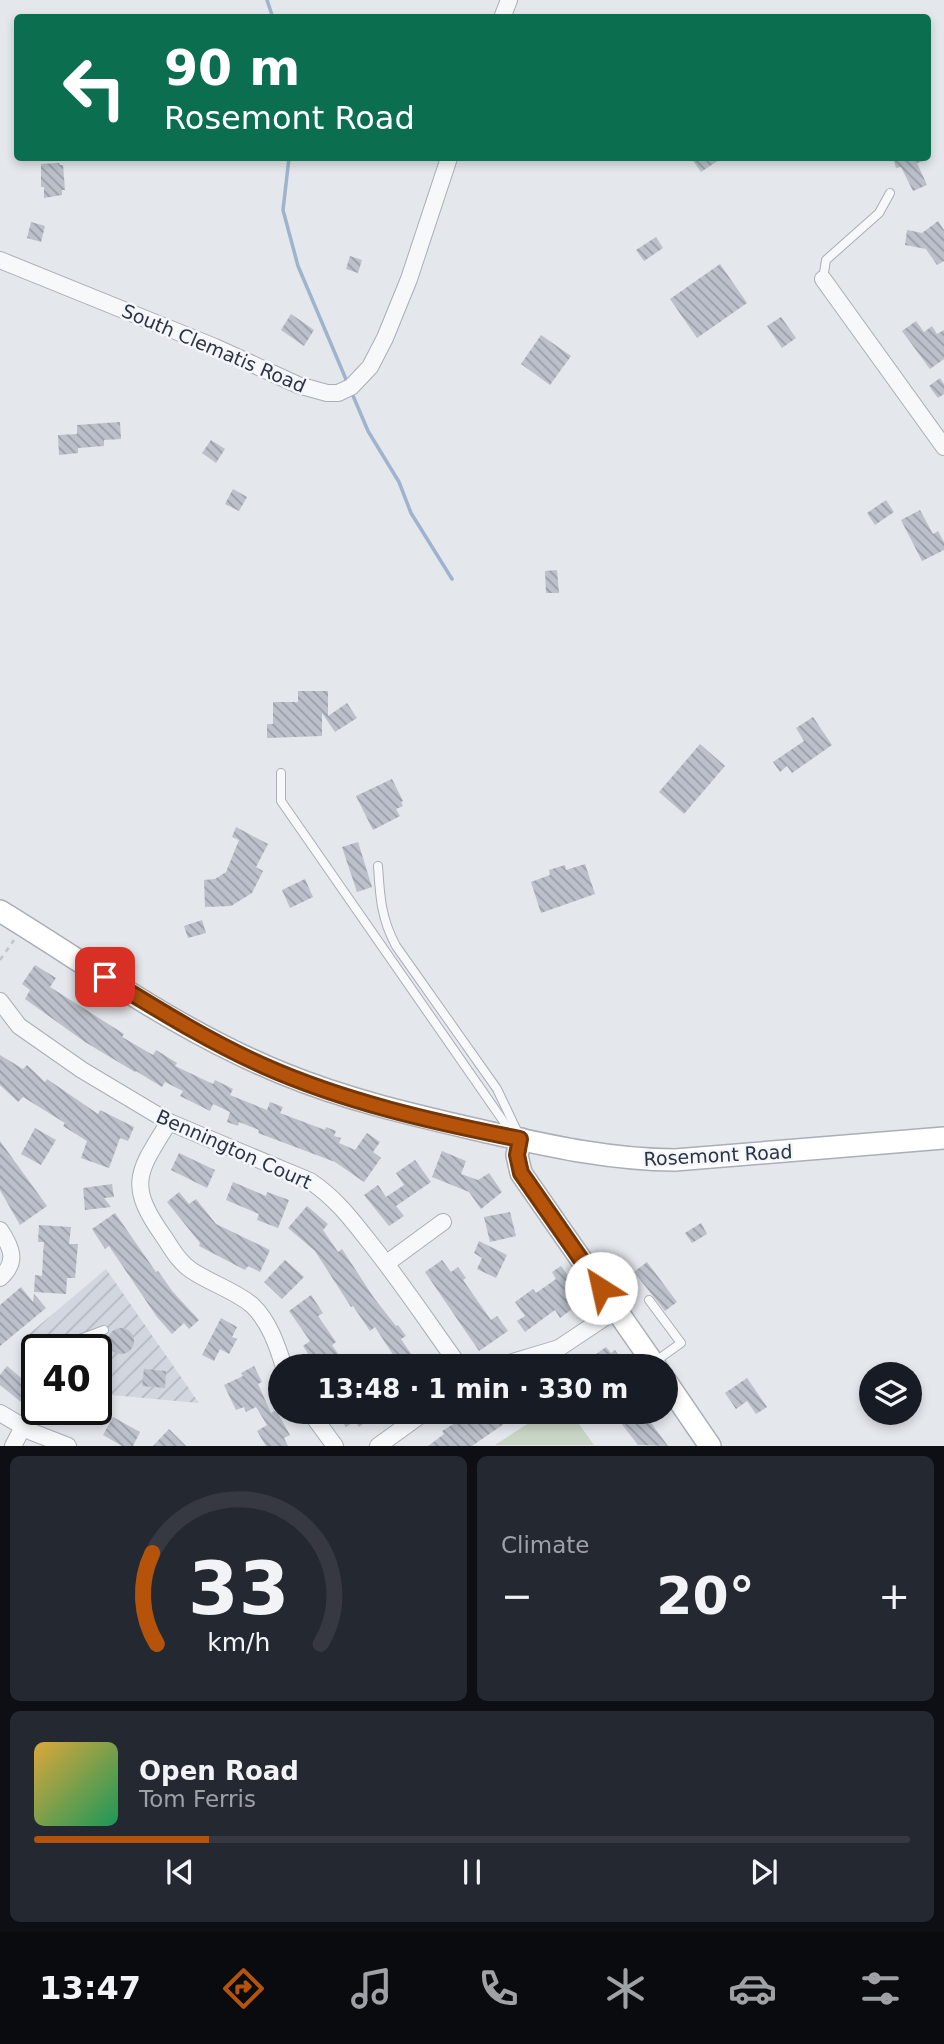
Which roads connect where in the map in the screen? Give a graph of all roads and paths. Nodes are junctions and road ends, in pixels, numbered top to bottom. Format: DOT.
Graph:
graph roads {
  1 [pos="448,161"];
  2 [pos="890,193"];
  3 [pos="0,260"];
  4 [pos="823,279"];
  5 [pos="944,447"];
  6 [pos="281,773"];
  7 [pos="378,866"];
  8 [pos="0,911"];
  9 [pos="15,937"];
  10 [pos="0,960"];
  11 [pos="0,1001"];
  12 [pos="169,1122"];
  13 [pos="944,1138"];
  14 [pos="520,1139"];
  15 [pos="443,1222"];
  16 [pos="0,1230"];
  17 [pos="387,1263"];
  18 [pos="0,1278"];
  19 [pos="649,1300"];
  20 [pos="616,1310"];
  21 [pos="104,1330"];
  22 [pos="90,1334"];
  23 [pos="279,1354"];
  24 [pos="451,1354"];
  25 [pos="539,1354"];
  26 [pos="647,1354"];
  27 [pos="672,1354"];
  28 [pos="678,1399"];
  29 [pos="0,1413"];
  30 [pos="319,1424"];
  31 [pos="408,1424"];
  32 [pos="27,1425"];
  33 [pos="25,1428"];
  34 [pos="13,1446"];
  35 [pos="68,1446"];
  36 [pos="335,1446"];
  37 [pos="378,1446"];
  38 [pos="710,1446"];
  1 -- 3 [label="street, South Clematis Road"];
  2 -- 4 [label="lane"];
  4 -- 5 [label="street"];
  6 -- 14 [label="lane"];
  7 -- 14 [label="lane"];
  8 -- 14 [label="main road, Rosemont Road"];
  9 -- 10 [label="path"];
  11 -- 12 [label="street, Bennington Court"];
  12 -- 17 [label="street, Bennington Court"];
  12 -- 23 [label="street"];
  13 -- 14 [label="main road, Rosemont Road"];
  14 -- 20 [label="main road"];
  15 -- 17 [label="street"];
  16 -- 18 [label="street"];
  17 -- 24 [label="street, Bennington Court"];
  19 -- 27 [label="lane"];
  20 -- 25 [label="street"];
  20 -- 26 [label="main road"];
  21 -- 22 [label="lane"];
  28 -- 38 [label="main road"];
  29 -- 33 [label="street"];
  30 -- 36 [label="street"];
  31 -- 37 [label="street"];
  32 -- 33 [label="lane"];
  33 -- 34 [label="street"];
  33 -- 35 [label="street"];
}
